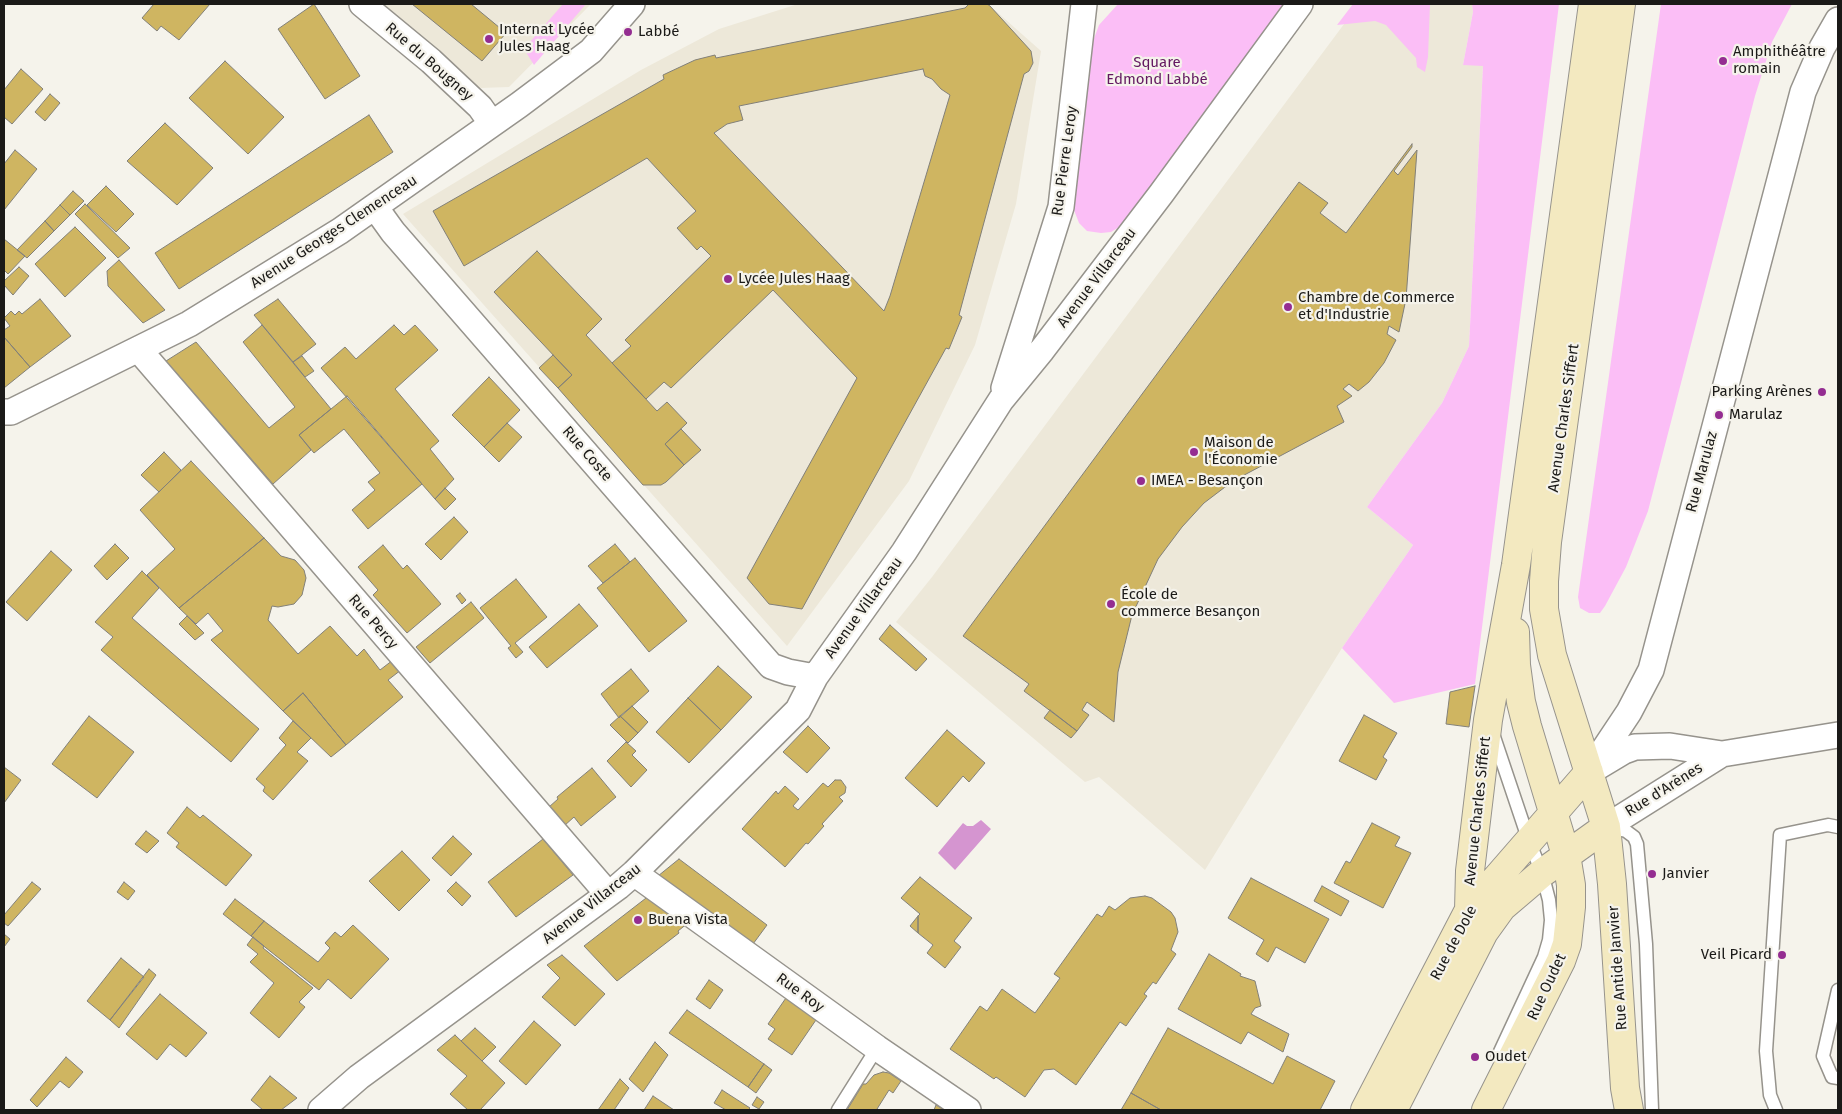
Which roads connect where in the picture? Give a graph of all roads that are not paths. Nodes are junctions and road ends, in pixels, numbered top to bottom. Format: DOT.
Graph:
graph roads {
  1 [pos="362,4"];
  2 [pos="632,4"];
  3 [pos="1084,4"];
  4 [pos="1300,4"];
  5 [pos="1593,4"];
  6 [pos="1621,4"];
  7 [pos="1838,20"];
  8 [pos="492,124"];
  9 [pos="375,207"];
  10 [pos="139,350"];
  11 [pos="1001,400"];
  12 [pos="4,412"];
  13 [pos="1516,565"];
  14 [pos="814,677"];
  15 [pos="1488,720"];
  16 [pos="1838,735"];
  17 [pos="1722,754"];
  18 [pos="1589,772"];
  19 [pos="1554,812"];
  20 [pos="1606,827"];
  21 [pos="1838,827"];
  22 [pos="1529,841"];
  23 [pos="1566,856"];
  24 [pos="634,873"];
  25 [pos="1542,873"];
  26 [pos="608,894"];
  27 [pos="1469,910"];
  28 [pos="1838,990"];
  29 [pos="877,1048"];
  30 [pos="1838,1078"];
  31 [pos="321,1110"];
  32 [pos="838,1110"];
  33 [pos="968,1110"];
  34 [pos="1365,1110"];
  35 [pos="1393,1110"];
  36 [pos="1475,1110"];
  37 [pos="1486,1110"];
  38 [pos="1628,1110"];
  39 [pos="1652,1110"];
  40 [pos="1776,1110"];
  1 -- 8 [label="street, Rue du Bougney"];
  2 -- 8 [label="street, Avenue Georges Clemenceau"];
  3 -- 11 [label="street, Rue Pierre Leroy"];
  4 -- 11 [label="street, Avenue Villarceau"];
  5 -- 13 [label="main road, Avenue Charles Siffert"];
  6 -- 18 [label="main road, Avenue Charles Siffert"];
  7 -- 18 [label="street, Rue Marulaz"];
  8 -- 9 [label="street, Avenue Georges Clemenceau"];
  9 -- 10 [label="street, Avenue Georges Clemenceau"];
  9 -- 14 [label="street, Rue Coste"];
  10 -- 12 [label="street, Avenue Georges Clemenceau"];
  10 -- 26 [label="street, Rue Percy"];
  11 -- 14 [label="street, Avenue Villarceau"];
  13 -- 15 [label="main road, Avenue Charles Siffert"];
  13 -- 19 [label="main road, Avenue Charles Siffert"];
  14 -- 24 [label="street, Avenue Villarceau"];
  15 -- 22 [label="lane"];
  15 -- 27 [label="main road, Avenue Charles Siffert"];
  16 -- 17 [label="street, Rue d'Arènes"];
  17 -- 18 [label="street, Rue d'Arènes"];
  17 -- 20 [label="street, Rue d'Arènes"];
  18 -- 19 [label="main road, Rue de Dole"];
  18 -- 20 [label="main road, Avenue Charles Siffert"];
  19 -- 22 [label="main road, Rue de Dole"];
  19 -- 23 [label="main road, Avenue Charles Siffert"];
  20 -- 23 [label="main road, Rue de Dole"];
  20 -- 38 [label="main road, Rue Antide Janvier"];
  20 -- 39 [label="lane"];
  21 -- 40 [label="lane"];
  22 -- 25 [label="lane"];
  22 -- 27 [label="main road, Rue de Dole"];
  23 -- 25 [label="main road, Rue de Dole"];
  23 -- 37 [label="main road, Rue Oudet"];
  24 -- 26 [label="street, Avenue Villarceau"];
  24 -- 29 [label="street, Rue Roy"];
  25 -- 35 [label="main road, Rue de Dole"];
  25 -- 36 [label="lane"];
  26 -- 31 [label="street, Avenue Villarceau"];
  27 -- 34 [label="main road, Rue de Dole"];
  28 -- 30 [label="lane"];
  29 -- 32 [label="lane"];
  29 -- 33 [label="street, Rue Roy"];
}
